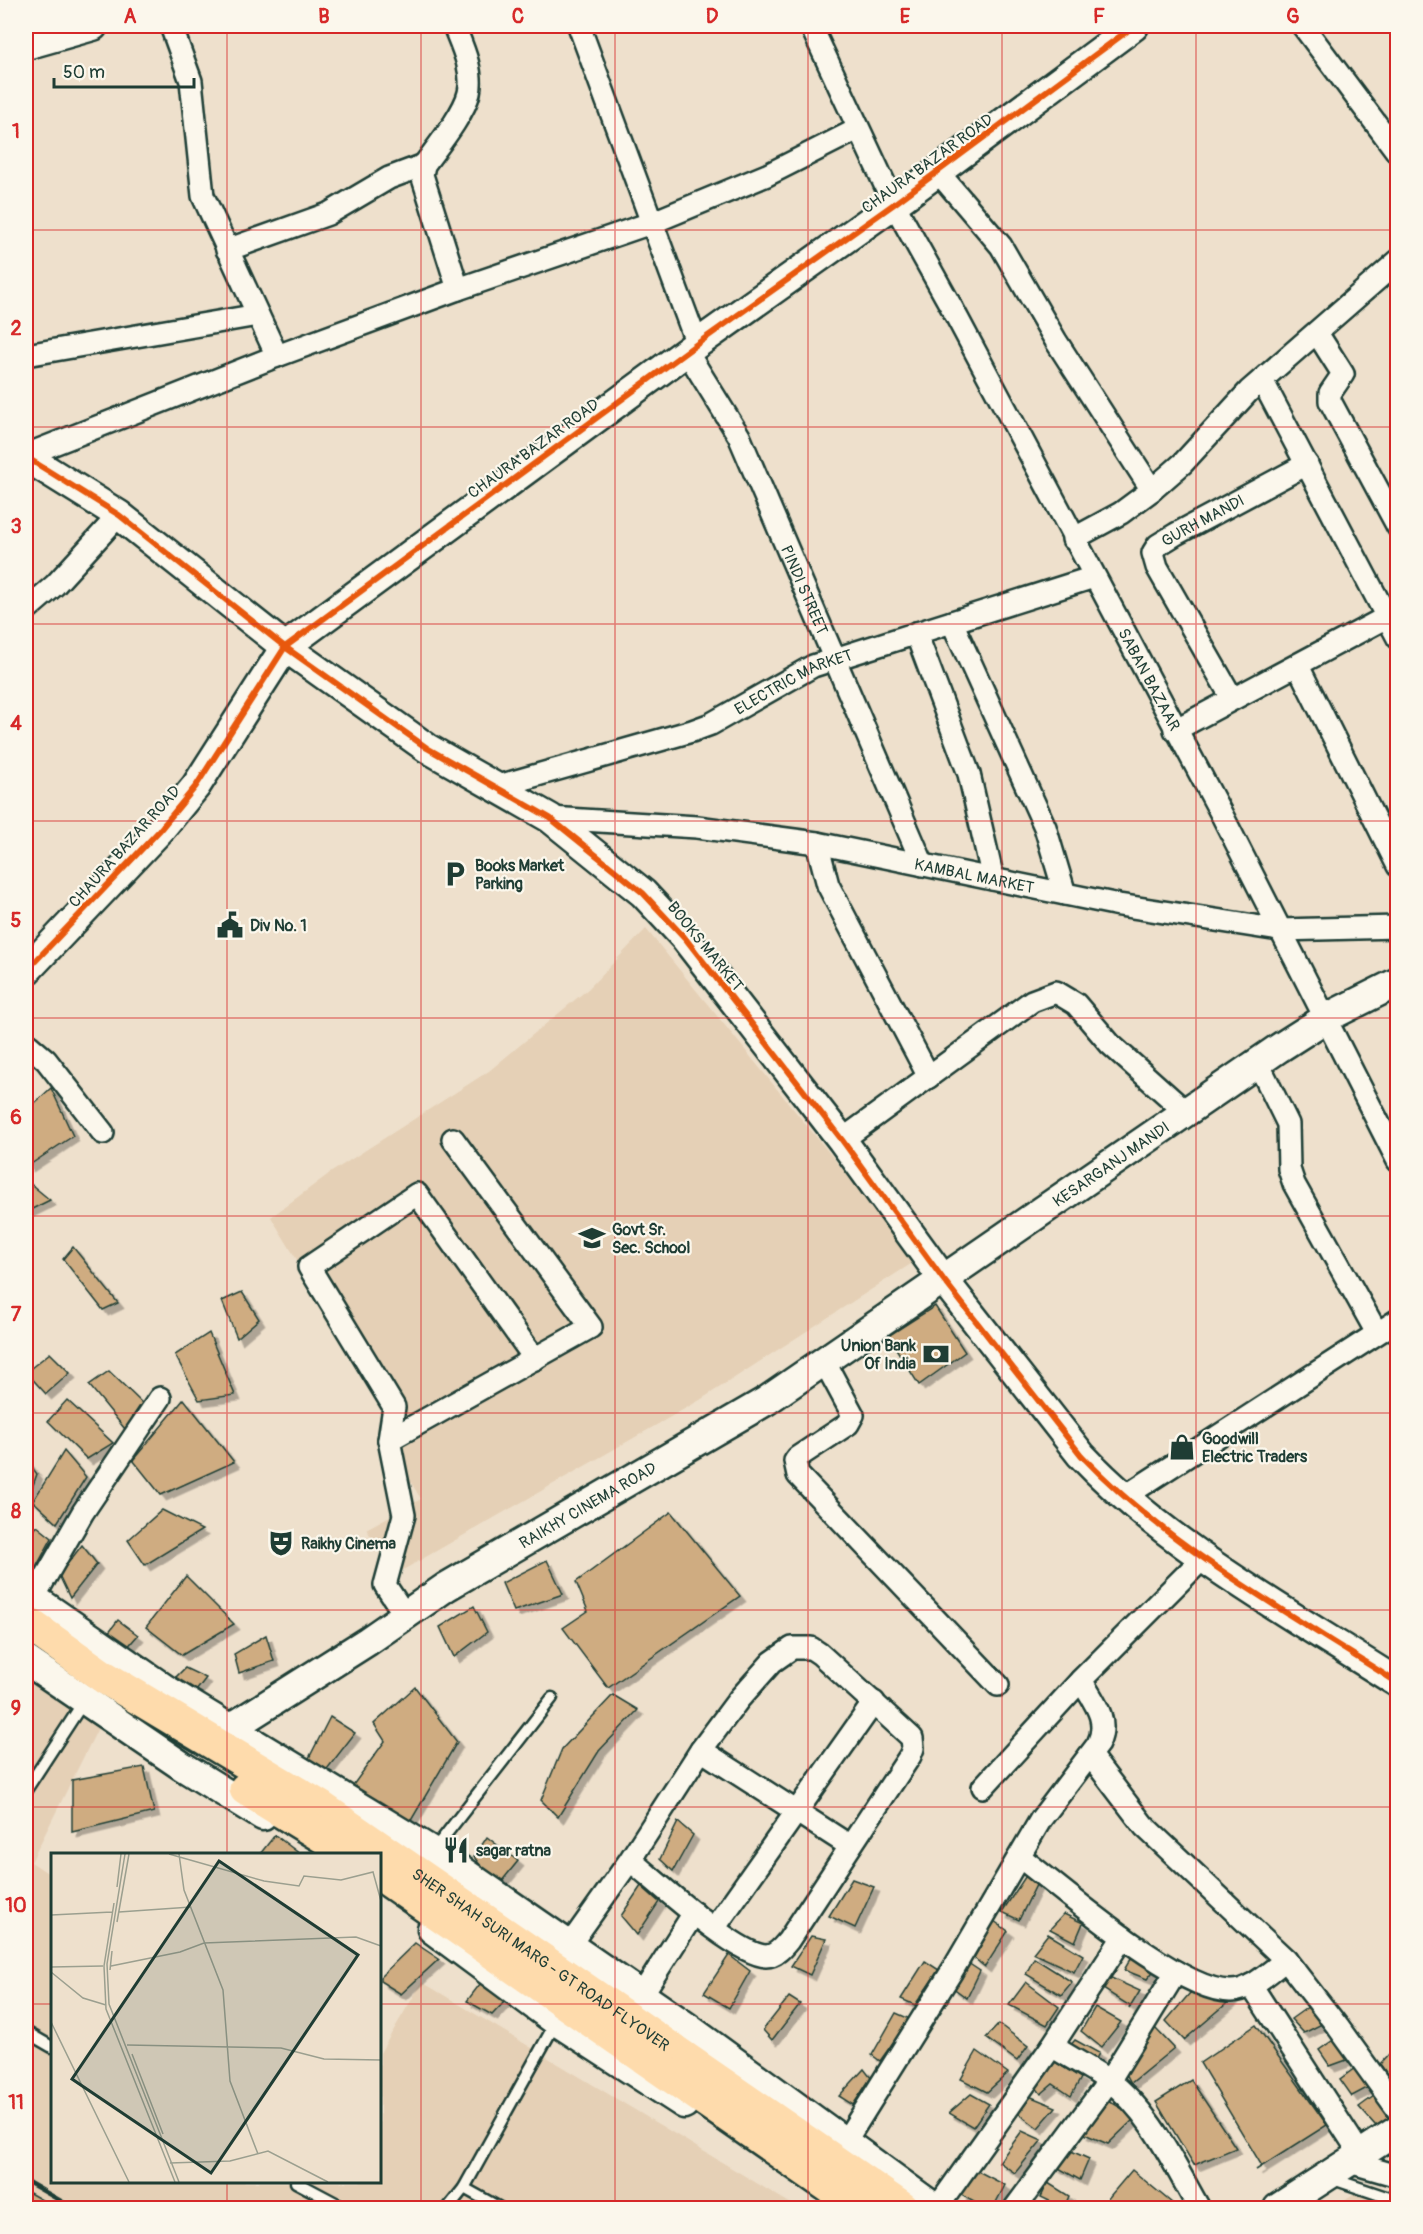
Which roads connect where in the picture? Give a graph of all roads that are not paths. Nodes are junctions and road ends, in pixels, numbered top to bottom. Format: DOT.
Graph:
graph roads {
  1 [pos="93,26"];
  2 [pos="171,26"];
  3 [pos="454,26"];
  4 [pos="579,26"];
  5 [pos="811,26"];
  6 [pos="1134,26"];
  7 [pos="1303,26"];
  8 [pos="26,45"];
  9 [pos="858,129"];
  10 [pos="1398,153"];
  11 [pos="424,165"];
  12 [pos="938,172"];
  13 [pos="894,204"];
  14 [pos="651,223"];
  15 [pos="227,250"];
  16 [pos="1398,261"];
  17 [pos="458,290"];
  18 [pos="258,315"];
  19 [pos="1317,333"];
  20 [pos="692,348"];
  21 [pos="26,355"];
  22 [pos="277,356"];
  23 [pos="1262,381"];
  24 [pos="26,456"];
  25 [pos="1307,464"];
  26 [pos="1152,490"];
  27 [pos="120,514"];
  28 [pos="1398,527"];
  29 [pos="1073,539"];
  30 [pos="1094,577"];
  31 [pos="26,610"];
  32 [pos="1393,614"];
  33 [pos="952,622"];
  34 [pos="916,633"];
  35 [pos="1398,639"];
  36 [pos="285,647"];
  37 [pos="834,658"];
  38 [pos="1298,666"];
  39 [pos="1232,698"];
  40 [pos="1174,730"];
  41 [pos="495,787"];
  42 [pos="550,818"];
  43 [pos="817,843"];
  44 [pos="923,865"];
  45 [pos="1398,866"];
  46 [pos="993,879"];
  47 [pos="1065,894"];
  48 [pos="1398,927"];
  49 [pos="1280,930"];
  50 [pos="26,971"];
  51 [pos="1398,982"];
  52 [pos="1326,1018"];
  53 [pos="26,1043"];
  54 [pos="1268,1056"];
  55 [pos="928,1077"];
  56 [pos="1186,1113"];
  57 [pos="103,1133"];
  58 [pos="453,1139"];
  59 [pos="842,1140"];
  60 [pos="1398,1161"];
  61 [pos="943,1279"];
  62 [pos="1398,1320"];
  63 [pos="1377,1333"];
  64 [pos="535,1359"];
  65 [pos="824,1361"];
  66 [pos="160,1398"];
  67 [pos="389,1440"];
  68 [pos="1124,1497"];
  69 [pos="1204,1557"];
  70 [pos="28,1605"];
  71 [pos="405,1615"];
  72 [pos="26,1648"];
  73 [pos="26,1660"];
  74 [pos="1081,1680"];
  75 [pos="1398,1683"];
  76 [pos="998,1685"];
  77 [pos="552,1698"];
  78 [pos="84,1700"];
  79 [pos="874,1702"];
  80 [pos="229,1729"];
  81 [pos="701,1750"];
  82 [pos="1090,1755"];
  83 [pos="983,1787"];
  84 [pos="26,1790"];
  85 [pos="795,1811"];
  86 [pos="850,1846"];
  87 [pos="432,1851"];
  88 [pos="320,1853"];
  89 [pos="350,1853"];
  90 [pos="1020,1857"];
  91 [pos="630,1860"];
  92 [pos="381,1875"];
  93 [pos="381,1893"];
  94 [pos="694,1912"];
  95 [pos="715,1927"];
  96 [pos="1123,1937"];
  97 [pos="569,1946"];
  98 [pos="1286,1960"];
  99 [pos="1176,1972"];
  100 [pos="1251,1985"];
  101 [pos="641,1996"];
  102 [pos="556,2021"];
  103 [pos="26,2032"];
  104 [pos="51,2046"];
  105 [pos="1052,2046"];
  106 [pos="1109,2081"];
  107 [pos="1398,2110"];
  108 [pos="1398,2130"];
  109 [pos="845,2142"];
  110 [pos="1346,2164"];
  111 [pos="1398,2176"];
  112 [pos="300,2183"];
  113 [pos="464,2188"];
  114 [pos="1398,2201"];
  115 [pos="345,2208"];
  116 [pos="448,2208"];
  117 [pos="500,2208"];
  118 [pos="841,2208"];
  119 [pos="861,2208"];
  120 [pos="902,2208"];
  121 [pos="936,2208"];
  122 [pos="1015,2208"];
  123 [pos="1199,2208"];
  124 [pos="1278,2208"];
  1 -- 8 [label="street"];
  2 -- 15 [label="street"];
  3 -- 11 [label="street"];
  4 -- 14 [label="street, PINDI STREET"];
  5 -- 9 [label="street, SABAN BAZAAR"];
  6 -- 12 [label="street, CHAURA BAZAR ROAD"];
  7 -- 10 [label="street"];
  9 -- 13 [label="street, SABAN BAZAAR"];
  9 -- 14 [label="street"];
  11 -- 15 [label="street"];
  11 -- 17 [label="street"];
  12 -- 13 [label="street, CHAURA BAZAR ROAD"];
  12 -- 26 [label="street"];
  13 -- 20 [label="street, CHAURA BAZAR ROAD"];
  13 -- 29 [label="street, SABAN BAZAAR"];
  14 -- 17 [label="street"];
  14 -- 20 [label="street, PINDI STREET"];
  15 -- 18 [label="street"];
  16 -- 19 [label="street"];
  17 -- 22 [label="street"];
  18 -- 21 [label="street"];
  18 -- 22 [label="street"];
  19 -- 23 [label="street"];
  19 -- 28 [label="street"];
  20 -- 36 [label="street, CHAURA BAZAR ROAD"];
  20 -- 37 [label="street, PINDI STREET"];
  22 -- 24 [label="street"];
  23 -- 25 [label="street"];
  23 -- 26 [label="street"];
  24 -- 27 [label="street, BOOKS MARKET"];
  25 -- 32 [label="street"];
  25 -- 39 [label="street, GURH MANDI"];
  26 -- 29 [label="street"];
  27 -- 31 [label="street"];
  27 -- 36 [label="street, BOOKS MARKET"];
  29 -- 30 [label="street, SABAN BAZAAR"];
  30 -- 33 [label="street, ELECTRIC MARKET"];
  30 -- 40 [label="street, SABAN BAZAAR"];
  32 -- 35 [label="street"];
  32 -- 38 [label="street"];
  33 -- 34 [label="street, ELECTRIC MARKET"];
  33 -- 47 [label="street"];
  34 -- 37 [label="street, ELECTRIC MARKET"];
  34 -- 46 [label="street"];
  36 -- 41 [label="street, BOOKS MARKET"];
  36 -- 50 [label="street, CHAURA BAZAR ROAD"];
  37 -- 41 [label="street, ELECTRIC MARKET"];
  37 -- 44 [label="street, PINDI STREET"];
  38 -- 39 [label="street"];
  38 -- 45 [label="street"];
  39 -- 40 [label="street"];
  40 -- 49 [label="street, SABAN BAZAAR"];
  41 -- 42 [label="street, BOOKS MARKET"];
  42 -- 43 [label="street, KAMBAL MARKET"];
  42 -- 59 [label="street, BOOKS MARKET"];
  43 -- 44 [label="street, KAMBAL MARKET"];
  43 -- 55 [label="street"];
  44 -- 46 [label="street, KAMBAL MARKET"];
  46 -- 47 [label="street, KAMBAL MARKET"];
  47 -- 49 [label="street, KAMBAL MARKET"];
  48 -- 49 [label="street, KAMBAL MARKET"];
  49 -- 52 [label="street, SABAN BAZAAR"];
  51 -- 52 [label="street, KESARGANJ MANDI"];
  52 -- 54 [label="street, KESARGANJ MANDI"];
  52 -- 60 [label="street, SABAN BAZAAR"];
  53 -- 57 [label="street"];
  54 -- 56 [label="street, KESARGANJ MANDI"];
  54 -- 63 [label="street"];
  55 -- 56 [label="street"];
  55 -- 59 [label="street"];
  56 -- 61 [label="street, KESARGANJ MANDI"];
  58 -- 64 [label="street"];
  59 -- 61 [label="street, BOOKS MARKET"];
  61 -- 65 [label="street, RAIKHY CINEMA ROAD"];
  61 -- 68 [label="street, BOOKS MARKET"];
  62 -- 63 [label="street"];
  63 -- 68 [label="street"];
  64 -- 67 [label="street"];
  64 -- 67 [label="street"];
  65 -- 71 [label="street, RAIKHY CINEMA ROAD"];
  65 -- 76 [label="street"];
  66 -- 70 [label="street"];
  67 -- 71 [label="street"];
  68 -- 69 [label="street, BOOKS MARKET"];
  69 -- 74 [label="street"];
  69 -- 75 [label="street, BOOKS MARKET"];
  70 -- 80 [label="street"];
  70 -- 120 [label="main road, SHER SHAH SURI MARG - GT ROAD FLYOVER"];
  71 -- 80 [label="street, RAIKHY CINEMA ROAD"];
  72 -- 89 [label="main road"];
  73 -- 78 [label="street"];
  74 -- 82 [label="street"];
  74 -- 83 [label="street"];
  77 -- 87 [label="lane"];
  78 -- 84 [label="lane"];
  78 -- 88 [label="street"];
  79 -- 81 [label="street"];
  79 -- 85 [label="street"];
  79 -- 86 [label="street"];
  80 -- 87 [label="street"];
  81 -- 85 [label="street"];
  81 -- 91 [label="street"];
  82 -- 90 [label="street"];
  82 -- 98 [label="street"];
  85 -- 86 [label="street"];
  85 -- 95 [label="street"];
  86 -- 95 [label="street"];
  87 -- 97 [label="street"];
  90 -- 96 [label="street"];
  90 -- 109 [label="street"];
  91 -- 94 [label="street"];
  91 -- 97 [label="street"];
  92 -- 119 [label="main road, SHER SHAH SURI MARG - GT ROAD FLYOVER"];
  93 -- 102 [label="street"];
  94 -- 95 [label="street"];
  94 -- 101 [label="street"];
  96 -- 99 [label="street"];
  96 -- 105 [label="street"];
  97 -- 101 [label="street"];
  98 -- 100 [label="street"];
  98 -- 107 [label="street"];
  99 -- 100 [label="street"];
  99 -- 106 [label="street"];
  100 -- 110 [label="street"];
  101 -- 109 [label="street"];
  102 -- 113 [label="lane"];
  102 -- 118 [label="street"];
  103 -- 104 [label="lane"];
  105 -- 106 [label="street"];
  105 -- 121 [label="street"];
  106 -- 122 [label="street"];
  106 -- 123 [label="street"];
  108 -- 110 [label="street"];
  109 -- 121 [label="street"];
  110 -- 111 [label="street"];
  110 -- 114 [label="lane"];
  110 -- 124 [label="street"];
  112 -- 115 [label="lane"];
  113 -- 116 [label="lane"];
  113 -- 117 [label="lane"];
}
